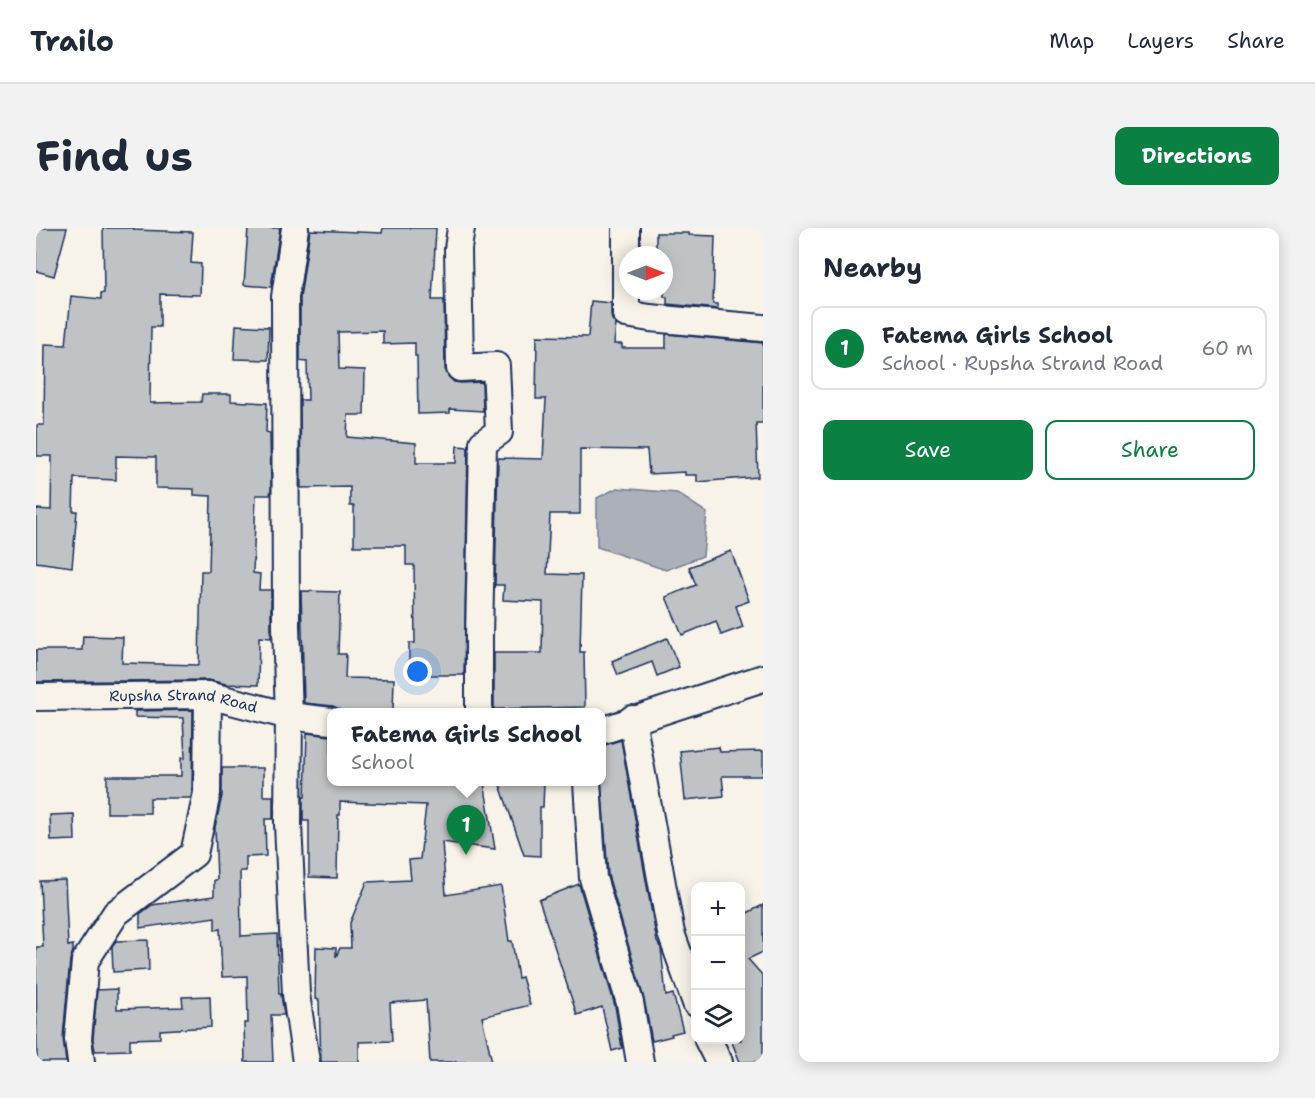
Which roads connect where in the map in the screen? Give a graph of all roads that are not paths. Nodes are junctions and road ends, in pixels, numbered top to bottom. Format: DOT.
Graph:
graph roads {
  1 [pos="295,228"];
  2 [pos="461,228"];
  3 [pos="626,228"];
  4 [pos="763,328"];
  5 [pos="763,678"];
  6 [pos="208,695"];
  7 [pos="36,698"];
  8 [pos="479,708"];
  9 [pos="289,716"];
  10 [pos="632,719"];
  11 [pos="327,721"];
  12 [pos="606,728"];
  13 [pos="587,786"];
  14 [pos="691,990"];
  15 [pos="710,1044"];
  16 [pos="81,1062"];
  17 [pos="306,1062"];
  18 [pos="640,1062"];
  19 [pos="719,1062"];
  1 -- 9 [label="street"];
  2 -- 8 [label="street"];
  3 -- 4 [label="street"];
  5 -- 10 [label="street"];
  6 -- 7 [label="street, Rupsha Strand Road"];
  6 -- 9 [label="street, Rupsha Strand Road"];
  6 -- 16 [label="street"];
  9 -- 11 [label="street, Rupsha Strand Road"];
  9 -- 17 [label="street"];
  10 -- 12 [label="street"];
  10 -- 14 [label="street"];
  13 -- 18 [label="street"];
  15 -- 19 [label="street"];
}
